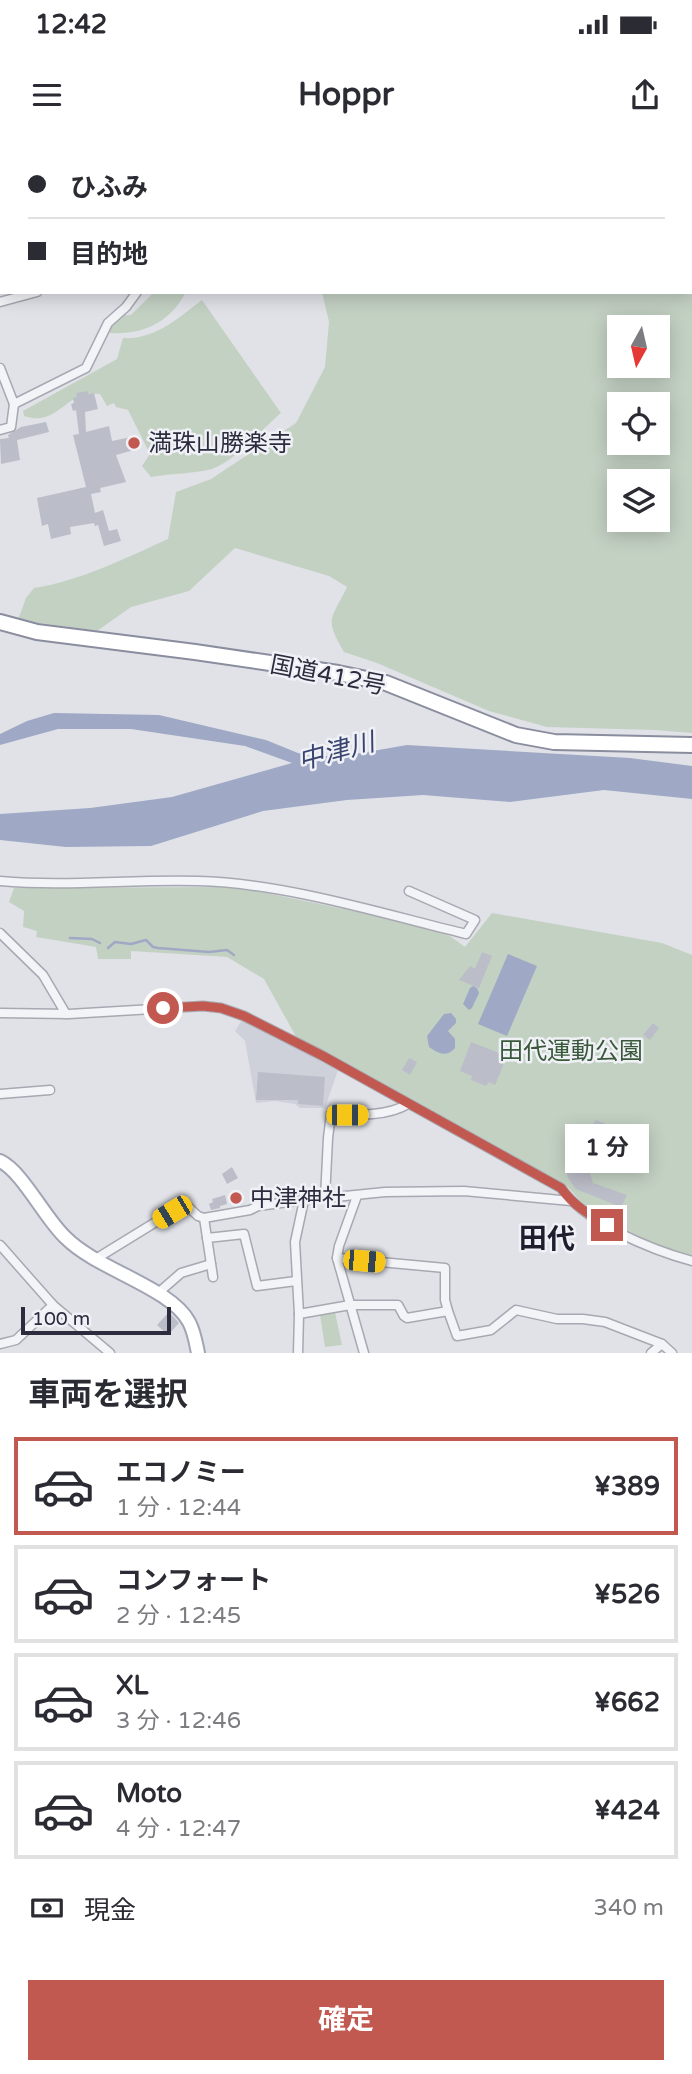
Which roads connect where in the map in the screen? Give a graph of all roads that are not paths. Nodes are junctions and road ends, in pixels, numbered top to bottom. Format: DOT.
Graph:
graph roads {
  1 [pos="30,294"];
  2 [pos="136,294"];
  3 [pos="0,302"];
  4 [pos="0,368"];
  5 [pos="14,404"];
  6 [pos="0,430"];
  7 [pos="0,622"];
  8 [pos="692,745"];
  9 [pos="0,881"];
  10 [pos="409,891"];
  11 [pos="0,933"];
  12 [pos="0,1013"];
  13 [pos="66,1014"];
  14 [pos="50,1090"];
  15 [pos="0,1094"];
  16 [pos="408,1104"];
  17 [pos="0,1161"];
  18 [pos="357,1196"];
  19 [pos="325,1198"];
  20 [pos="304,1200"];
  21 [pos="570,1201"];
  22 [pos="204,1218"];
  23 [pos="207,1238"];
  24 [pos="0,1245"];
  25 [pos="337,1258"];
  26 [pos="93,1260"];
  27 [pos="692,1261"];
  28 [pos="211,1264"];
  29 [pos="213,1277"];
  30 [pos="296,1281"];
  31 [pos="157,1294"];
  32 [pos="53,1304"];
  33 [pos="349,1305"];
  34 [pos="448,1311"];
  35 [pos="299,1314"];
  36 [pos="0,1344"];
  37 [pos="662,1344"];
  38 [pos="110,1353"];
  39 [pos="198,1353"];
  40 [pos="298,1353"];
  41 [pos="364,1353"];
  42 [pos="651,1353"];
  43 [pos="672,1353"];
  1 -- 3 [label="street"];
  2 -- 5 [label="street"];
  4 -- 5 [label="street"];
  5 -- 6 [label="street"];
  7 -- 8 [label="highway, 国道412号"];
  9 -- 10 [label="street"];
  11 -- 13 [label="street"];
  12 -- 13 [label="street"];
  13 -- 16 [label="street"];
  14 -- 15 [label="street"];
  16 -- 19 [label="street"];
  16 -- 21 [label="street"];
  17 -- 26 [label="main road"];
  18 -- 19 [label="street"];
  18 -- 21 [label="street"];
  18 -- 25 [label="street"];
  19 -- 20 [label="street"];
  20 -- 22 [label="street"];
  20 -- 30 [label="street"];
  21 -- 27 [label="street"];
  22 -- 23 [label="street"];
  22 -- 26 [label="street"];
  23 -- 28 [label="street"];
  23 -- 30 [label="street"];
  24 -- 32 [label="street"];
  25 -- 33 [label="street"];
  25 -- 34 [label="street"];
  26 -- 31 [label="main road"];
  28 -- 29 [label="street"];
  28 -- 31 [label="street"];
  30 -- 35 [label="street"];
  31 -- 39 [label="main road"];
  32 -- 36 [label="street"];
  32 -- 38 [label="street"];
  33 -- 34 [label="street"];
  33 -- 35 [label="street"];
  33 -- 41 [label="street"];
  34 -- 37 [label="street"];
  35 -- 40 [label="street"];
  37 -- 42 [label="street"];
  37 -- 43 [label="street"];
}
